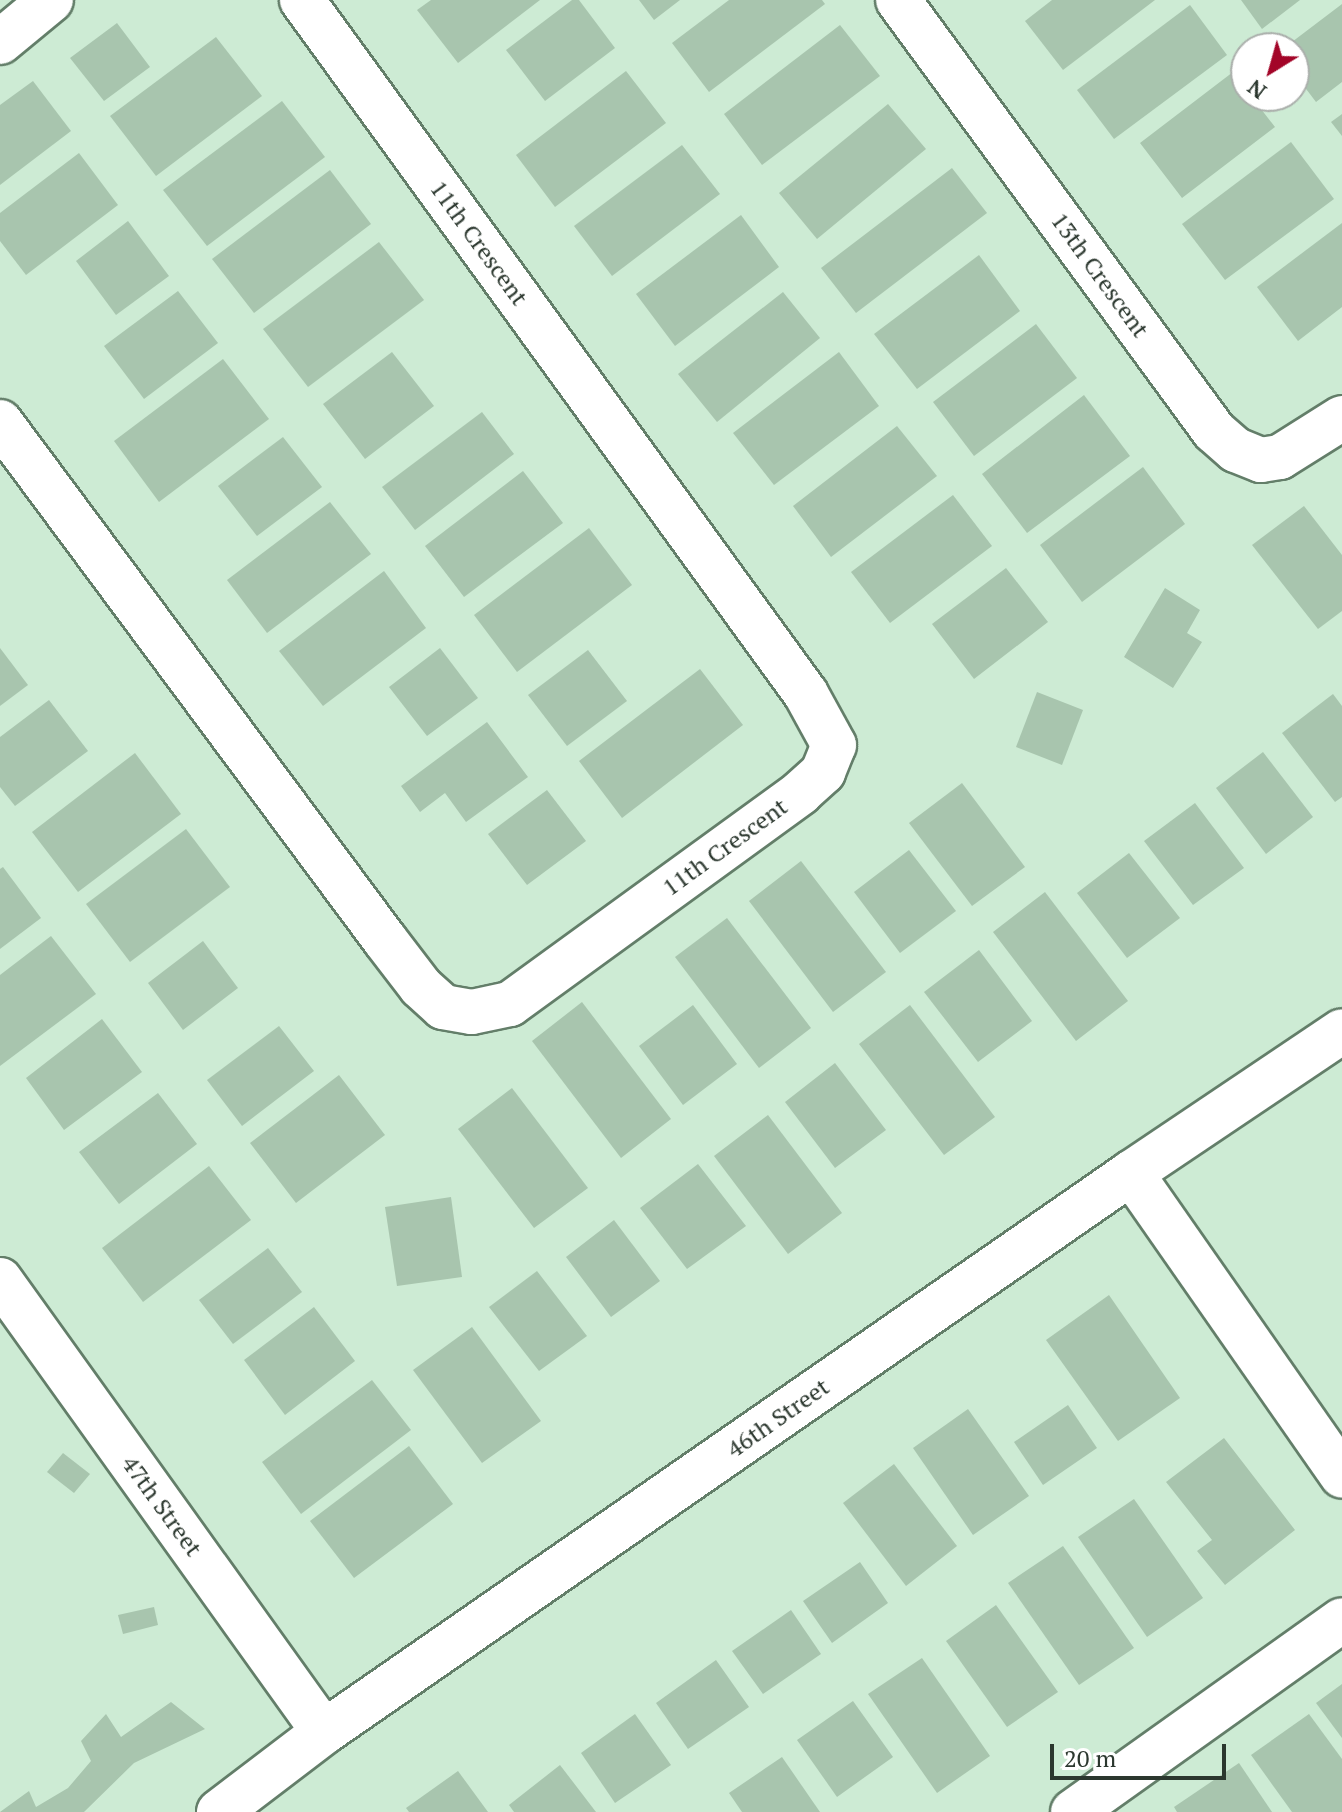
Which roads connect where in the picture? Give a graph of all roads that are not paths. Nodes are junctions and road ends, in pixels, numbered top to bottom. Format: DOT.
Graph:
graph roads {
  1 [pos="51,0"];
  2 [pos="302,0"];
  3 [pos="898,0"];
  4 [pos="0,42"];
  5 [pos="1342,418"];
  6 [pos="0,422"];
  7 [pos="1342,1031"];
  8 [pos="1131,1173"];
  9 [pos="0,1280"];
  10 [pos="1342,1476"];
  11 [pos="1342,1620"];
  12 [pos="324,1732"];
  13 [pos="219,1812"];
  14 [pos="1073,1812"];
  1 -- 4 [label="street"];
  2 -- 6 [label="street, 11th Crescent"];
  3 -- 5 [label="street, 13th Crescent"];
  7 -- 8 [label="street, 46th Street"];
  8 -- 10 [label="street"];
  8 -- 12 [label="street, 46th Street"];
  9 -- 12 [label="street, 47th Street"];
  11 -- 14 [label="street"];
  12 -- 13 [label="street, 46th Street"];
}
